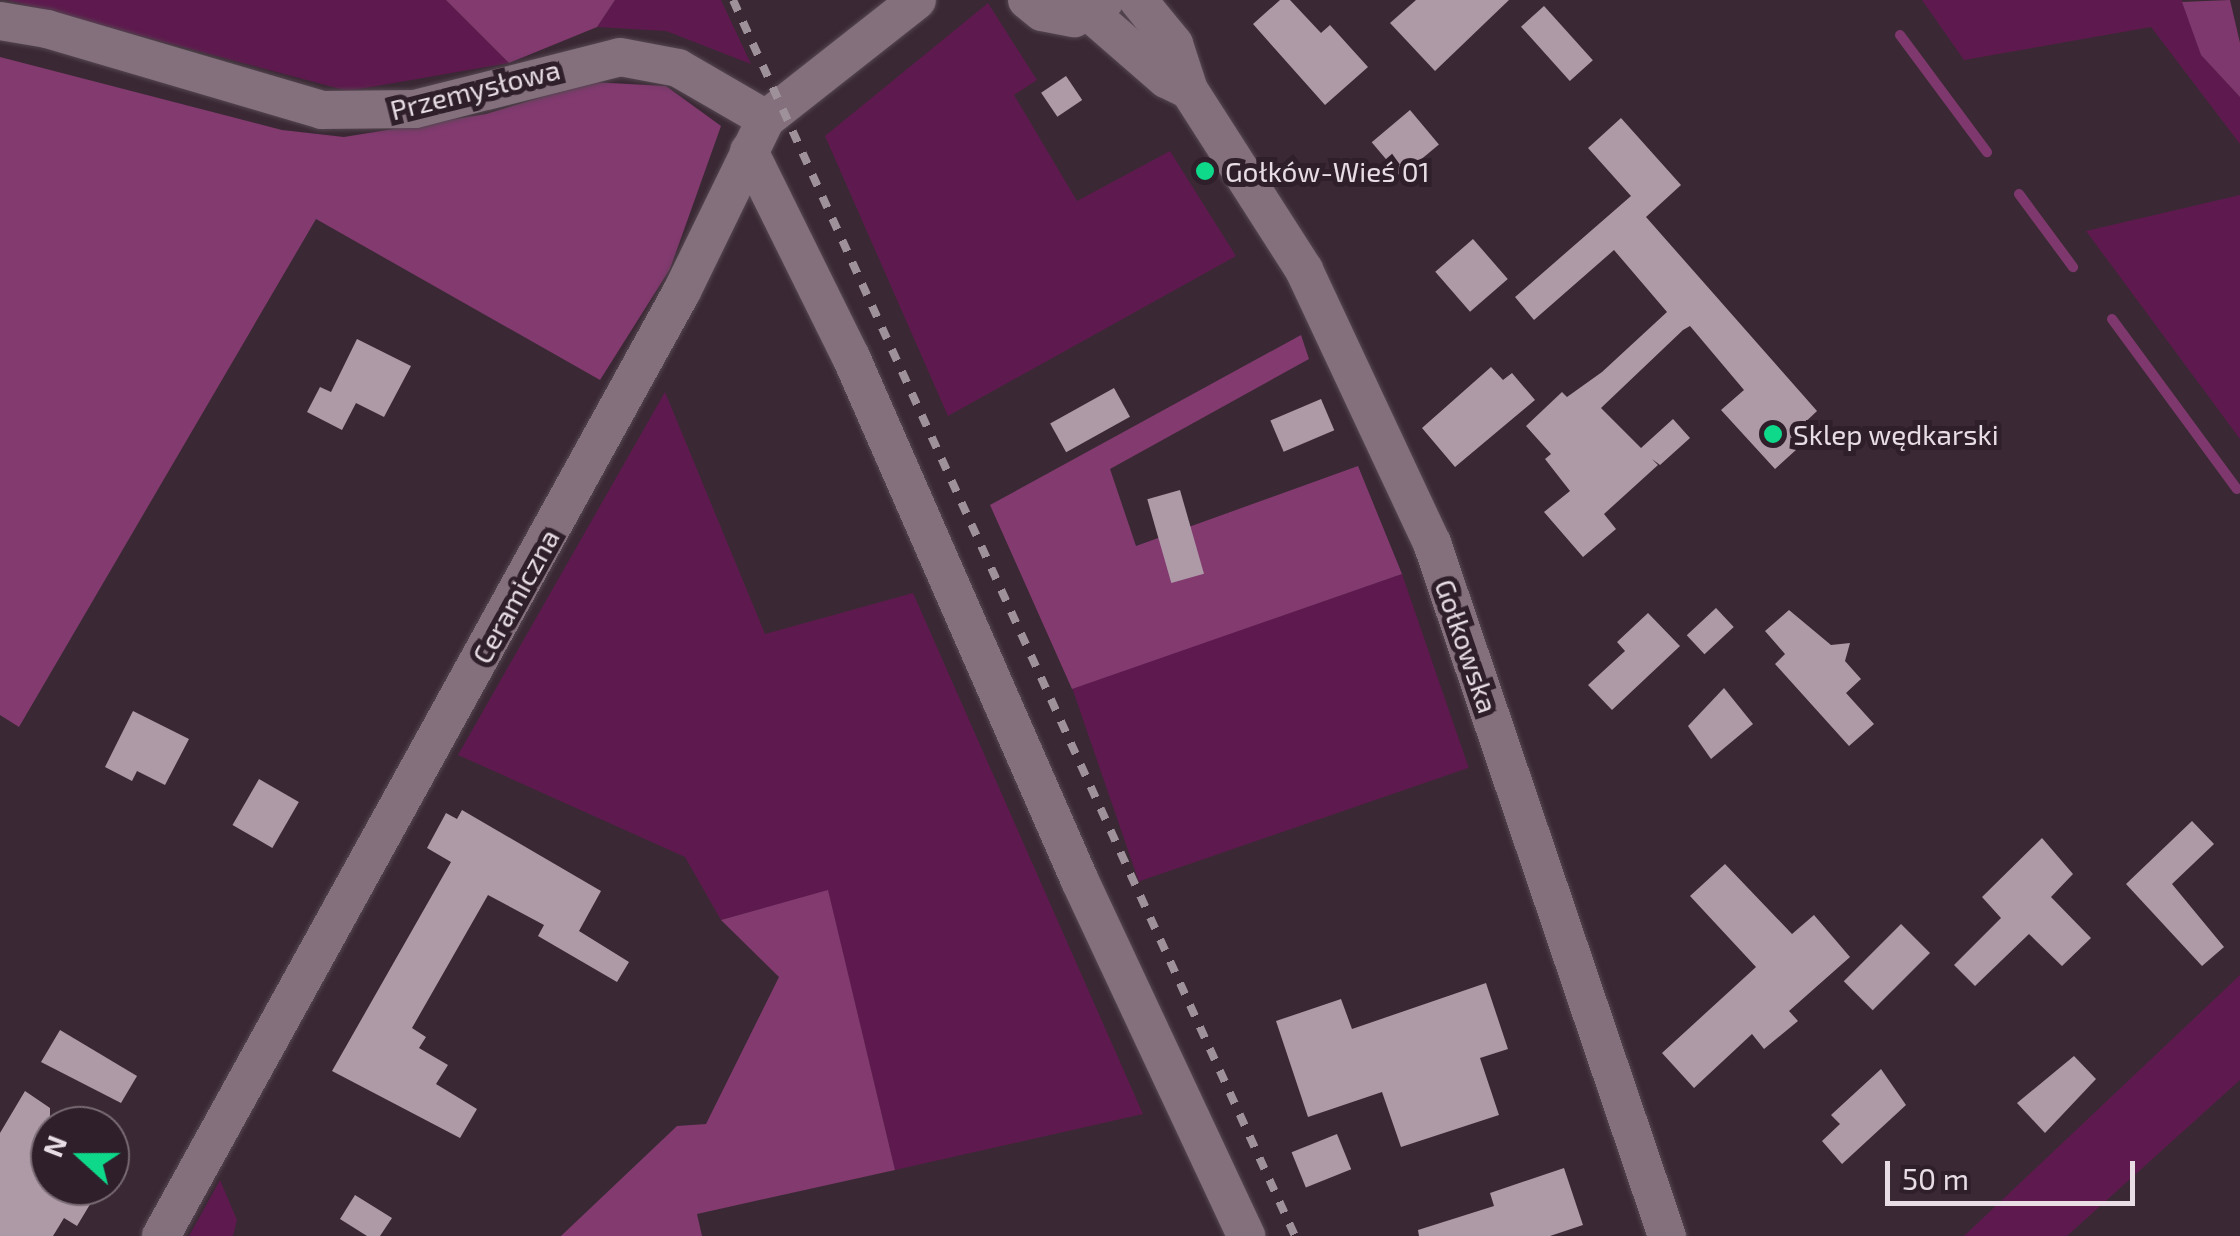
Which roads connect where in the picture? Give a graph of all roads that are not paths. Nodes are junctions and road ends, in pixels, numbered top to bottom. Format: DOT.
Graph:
graph roads {
  1 [pos="917,0"];
  2 [pos="1027,0"];
  3 [pos="1138,0"];
  4 [pos="1098,6"];
  5 [pos="0,21"];
  6 [pos="1190,90"];
  7 [pos="758,135"];
  8 [pos="161,1236"];
  9 [pos="1246,1236"];
  10 [pos="1667,1236"];
  1 -- 7 [label="street, Ceramiczna"];
  2 -- 4 [label="street"];
  3 -- 6 [label="street, Gołkowska"];
  4 -- 6 [label="street, Gołkowska"];
  5 -- 7 [label="street, Przemysłowa"];
  6 -- 10 [label="street, Gołkowska"];
  7 -- 8 [label="street, Ceramiczna"];
  7 -- 9 [label="street"];
}
